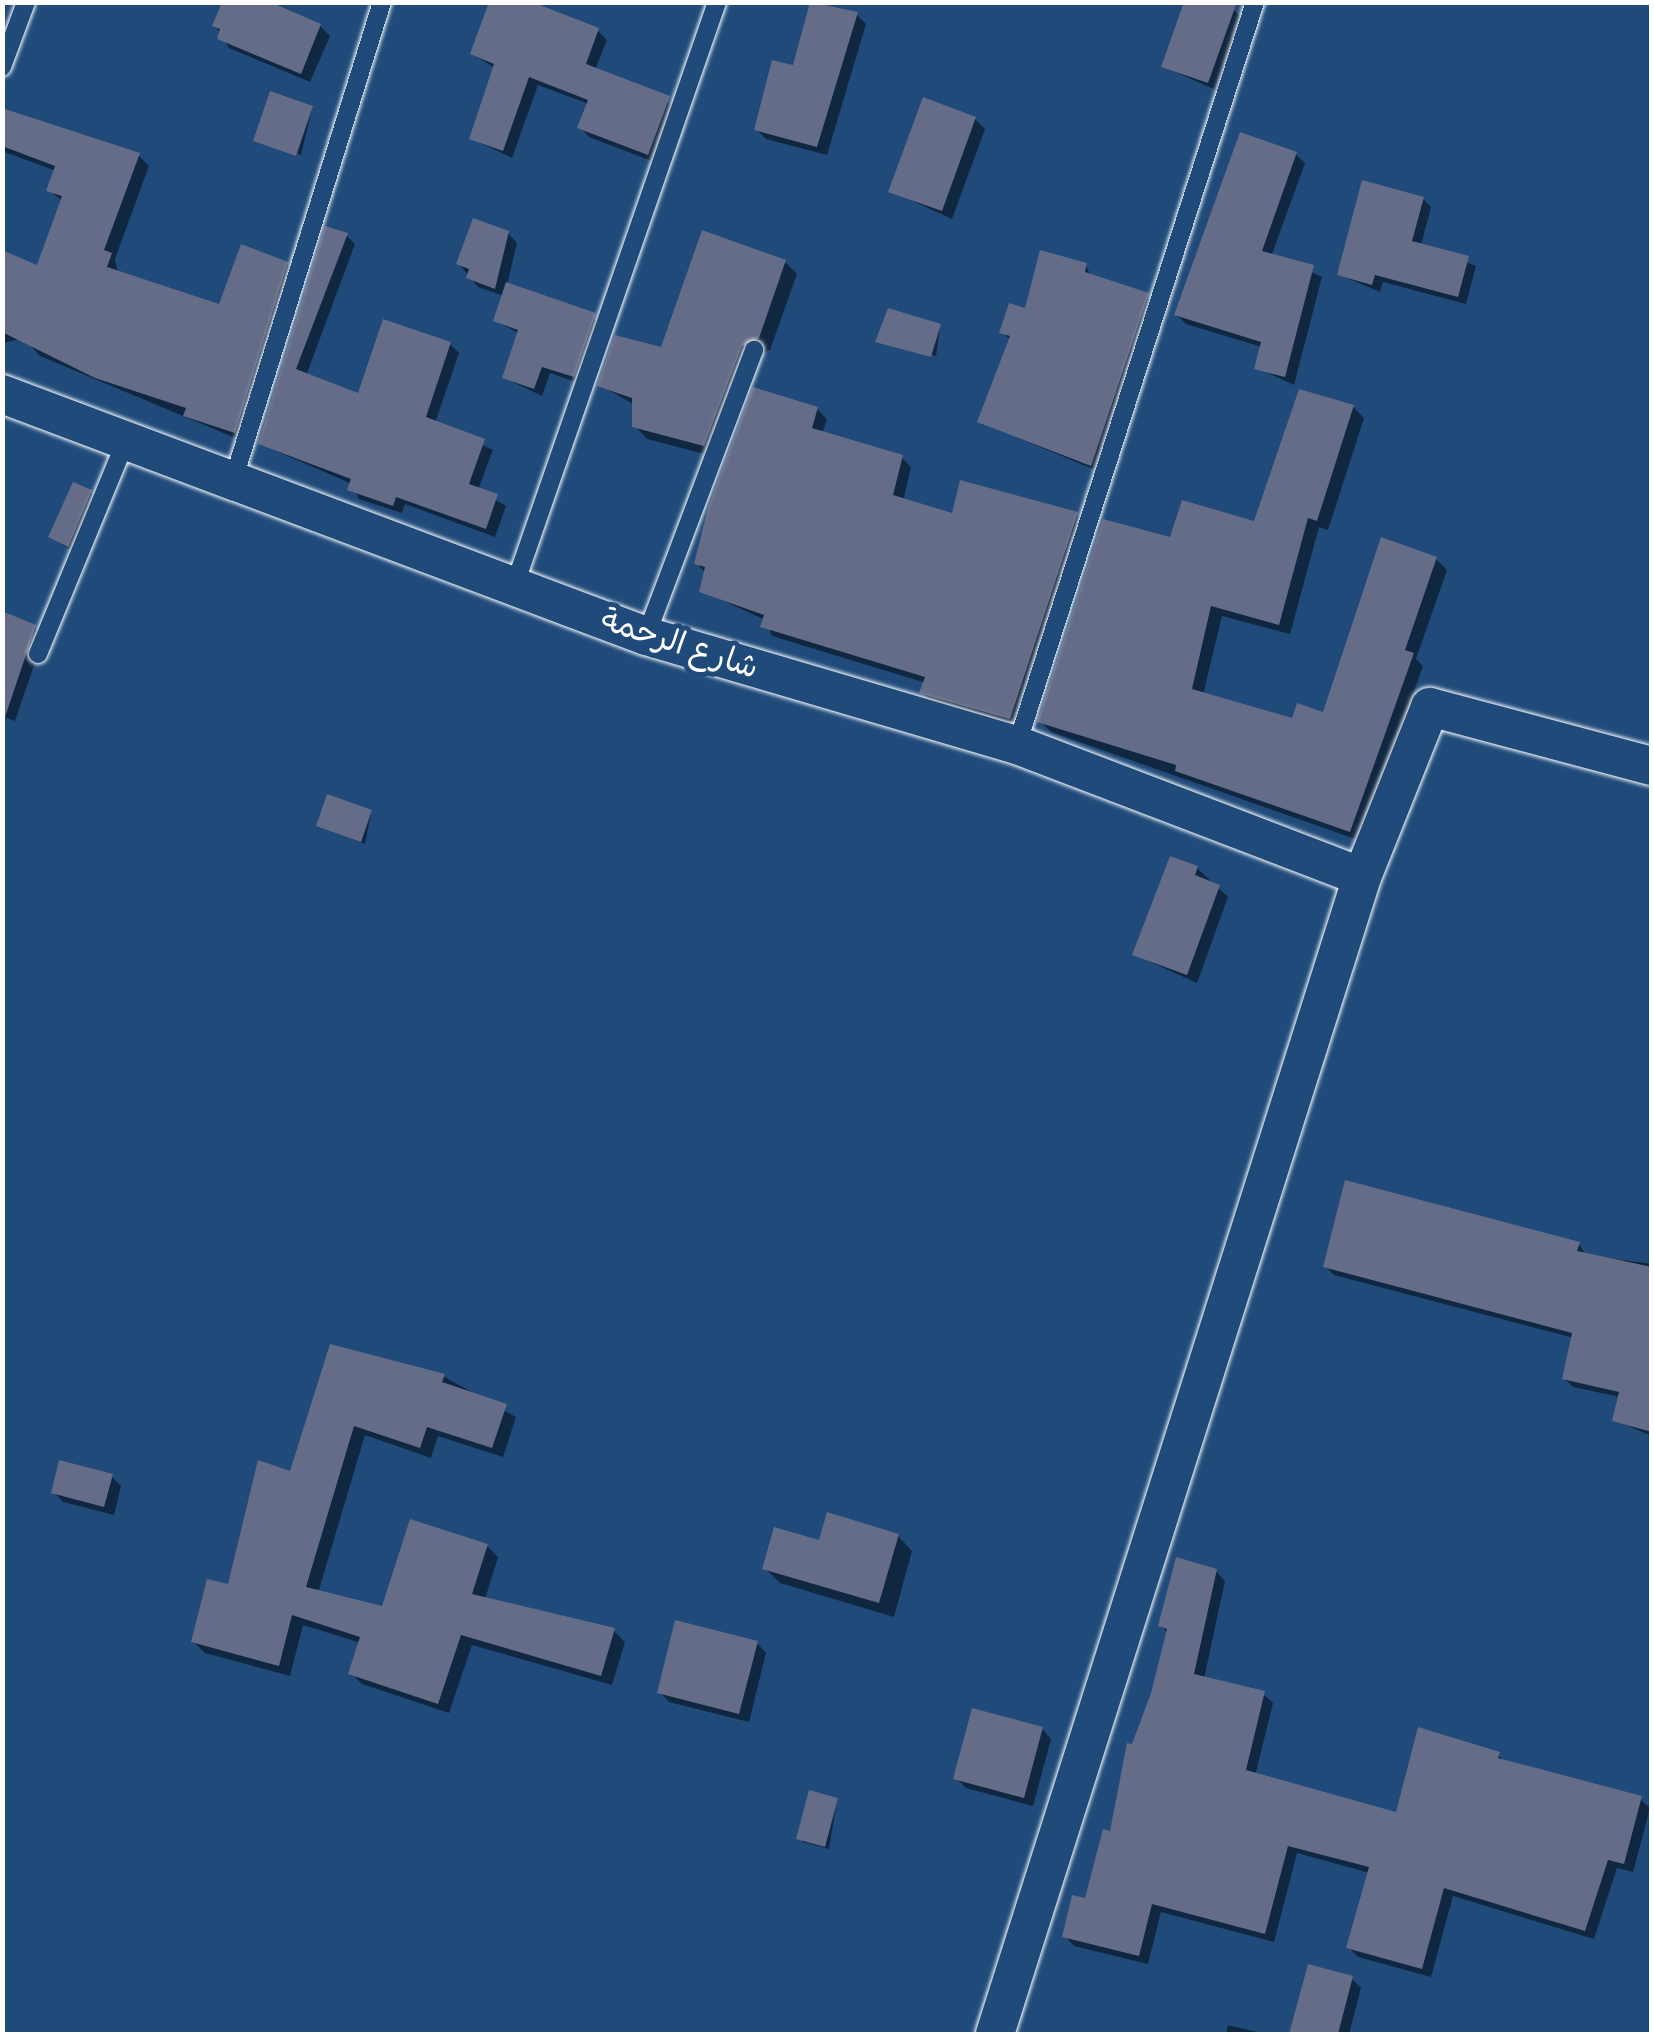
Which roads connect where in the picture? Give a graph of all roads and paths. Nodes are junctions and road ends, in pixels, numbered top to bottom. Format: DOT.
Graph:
graph roads {
  1 [pos="26,2"];
  2 [pos="382,2"];
  3 [pos="717,2"];
  4 [pos="1256,2"];
  5 [pos="2,67"];
  6 [pos="754,350"];
  7 [pos="2,394"];
  8 [pos="126,440"];
  9 [pos="233,481"];
  10 [pos="514,587"];
  11 [pos="646,636"];
  12 [pos="38,654"];
  13 [pos="1017,745"];
  14 [pos="1652,766"];
  15 [pos="1362,877"];
  16 [pos="995,2034"];
  1 -- 5 [label="lane"];
  2 -- 9 [label="lane"];
  3 -- 10 [label="lane"];
  4 -- 13 [label="lane"];
  6 -- 11 [label="lane"];
  7 -- 8 [label="street, شارع الرحمة"];
  8 -- 9 [label="street, شارع الرحمة"];
  8 -- 12 [label="lane"];
  9 -- 10 [label="street, شارع الرحمة"];
  10 -- 11 [label="street, شارع الرحمة"];
  11 -- 13 [label="street, شارع الرحمة"];
  13 -- 15 [label="street, شارع الرحمة"];
  14 -- 15 [label="street"];
  15 -- 16 [label="street"];
}
